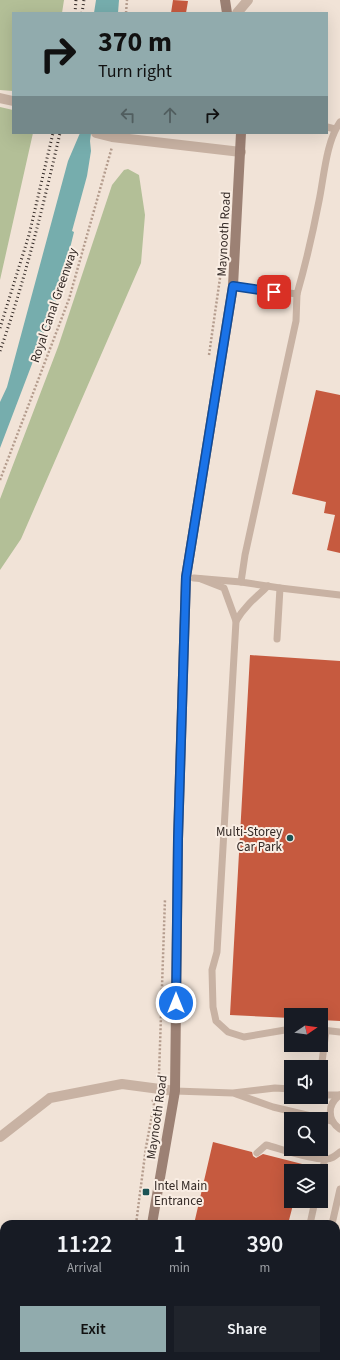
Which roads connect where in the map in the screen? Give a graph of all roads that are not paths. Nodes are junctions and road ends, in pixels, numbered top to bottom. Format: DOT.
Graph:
graph roads {
  1 [pos="225,0"];
  2 [pos="248,0"];
  3 [pos="227,12"];
  4 [pos="238,12"];
  5 [pos="0,98"];
  6 [pos="12,101"];
  7 [pos="340,122"];
  8 [pos="328,127"];
  9 [pos="335,129"];
  10 [pos="97,134"];
  11 [pos="241,134"];
  12 [pos="241,152"];
  13 [pos="233,286"];
  14 [pos="297,294"];
  15 [pos="194,578"];
  16 [pos="201,579"];
  17 [pos="242,582"];
  18 [pos="268,586"];
  19 [pos="280,588"];
  20 [pos="340,595"];
  21 [pos="236,621"];
  22 [pos="277,639"];
  23 [pos="284,1030"];
  24 [pos="328,1031"];
  25 [pos="340,1032"];
  26 [pos="284,1089"];
  27 [pos="175,1091"];
  28 [pos="233,1093"];
  29 [pos="340,1095"];
  30 [pos="328,1096"];
  31 [pos="336,1125"];
  32 [pos="0,1137"];
  33 [pos="340,1137"];
  34 [pos="340,1152"];
  35 [pos="257,1153"];
  36 [pos="325,1159"];
  37 [pos="324,1164"];
  38 [pos="340,1189"];
  39 [pos="313,1208"];
  40 [pos="153,1220"];
  41 [pos="311,1220"];
  42 [pos="333,1220"];
  1 -- 3 [label="main road"];
  2 -- 4 [label="street"];
  5 -- 6 [label="street"];
  7 -- 9 [label="lane"];
  8 -- 9 [label="lane"];
  9 -- 14 [label="lane"];
  10 -- 12 [label="street"];
  11 -- 12 [label="main road, Maynooth Road"];
  12 -- 13 [label="main road, Maynooth Road"];
  13 -- 14 [label="lane"];
  13 -- 27 [label="main road, Maynooth Road"];
  14 -- 17 [label="lane"];
  15 -- 16 [label="lane"];
  16 -- 17 [label="lane"];
  16 -- 21 [label="lane"];
  17 -- 18 [label="lane"];
  18 -- 19 [label="lane"];
  18 -- 21 [label="lane"];
  19 -- 20 [label="lane"];
  19 -- 22 [label="lane"];
  21 -- 23 [label="lane"];
  24 -- 25 [label="lane"];
  26 -- 28 [label="lane"];
  27 -- 28 [label="lane"];
  27 -- 32 [label="street"];
  27 -- 40 [label="main road, Maynooth Road"];
  28 -- 31 [label="lane"];
  29 -- 30 [label="lane"];
  29 -- 31 [label="lane"];
  31 -- 33 [label="lane"];
  34 -- 36 [label="lane"];
  35 -- 36 [label="lane"];
  36 -- 37 [label="lane"];
  38 -- 42 [label="lane"];
  39 -- 41 [label="lane"];
}
